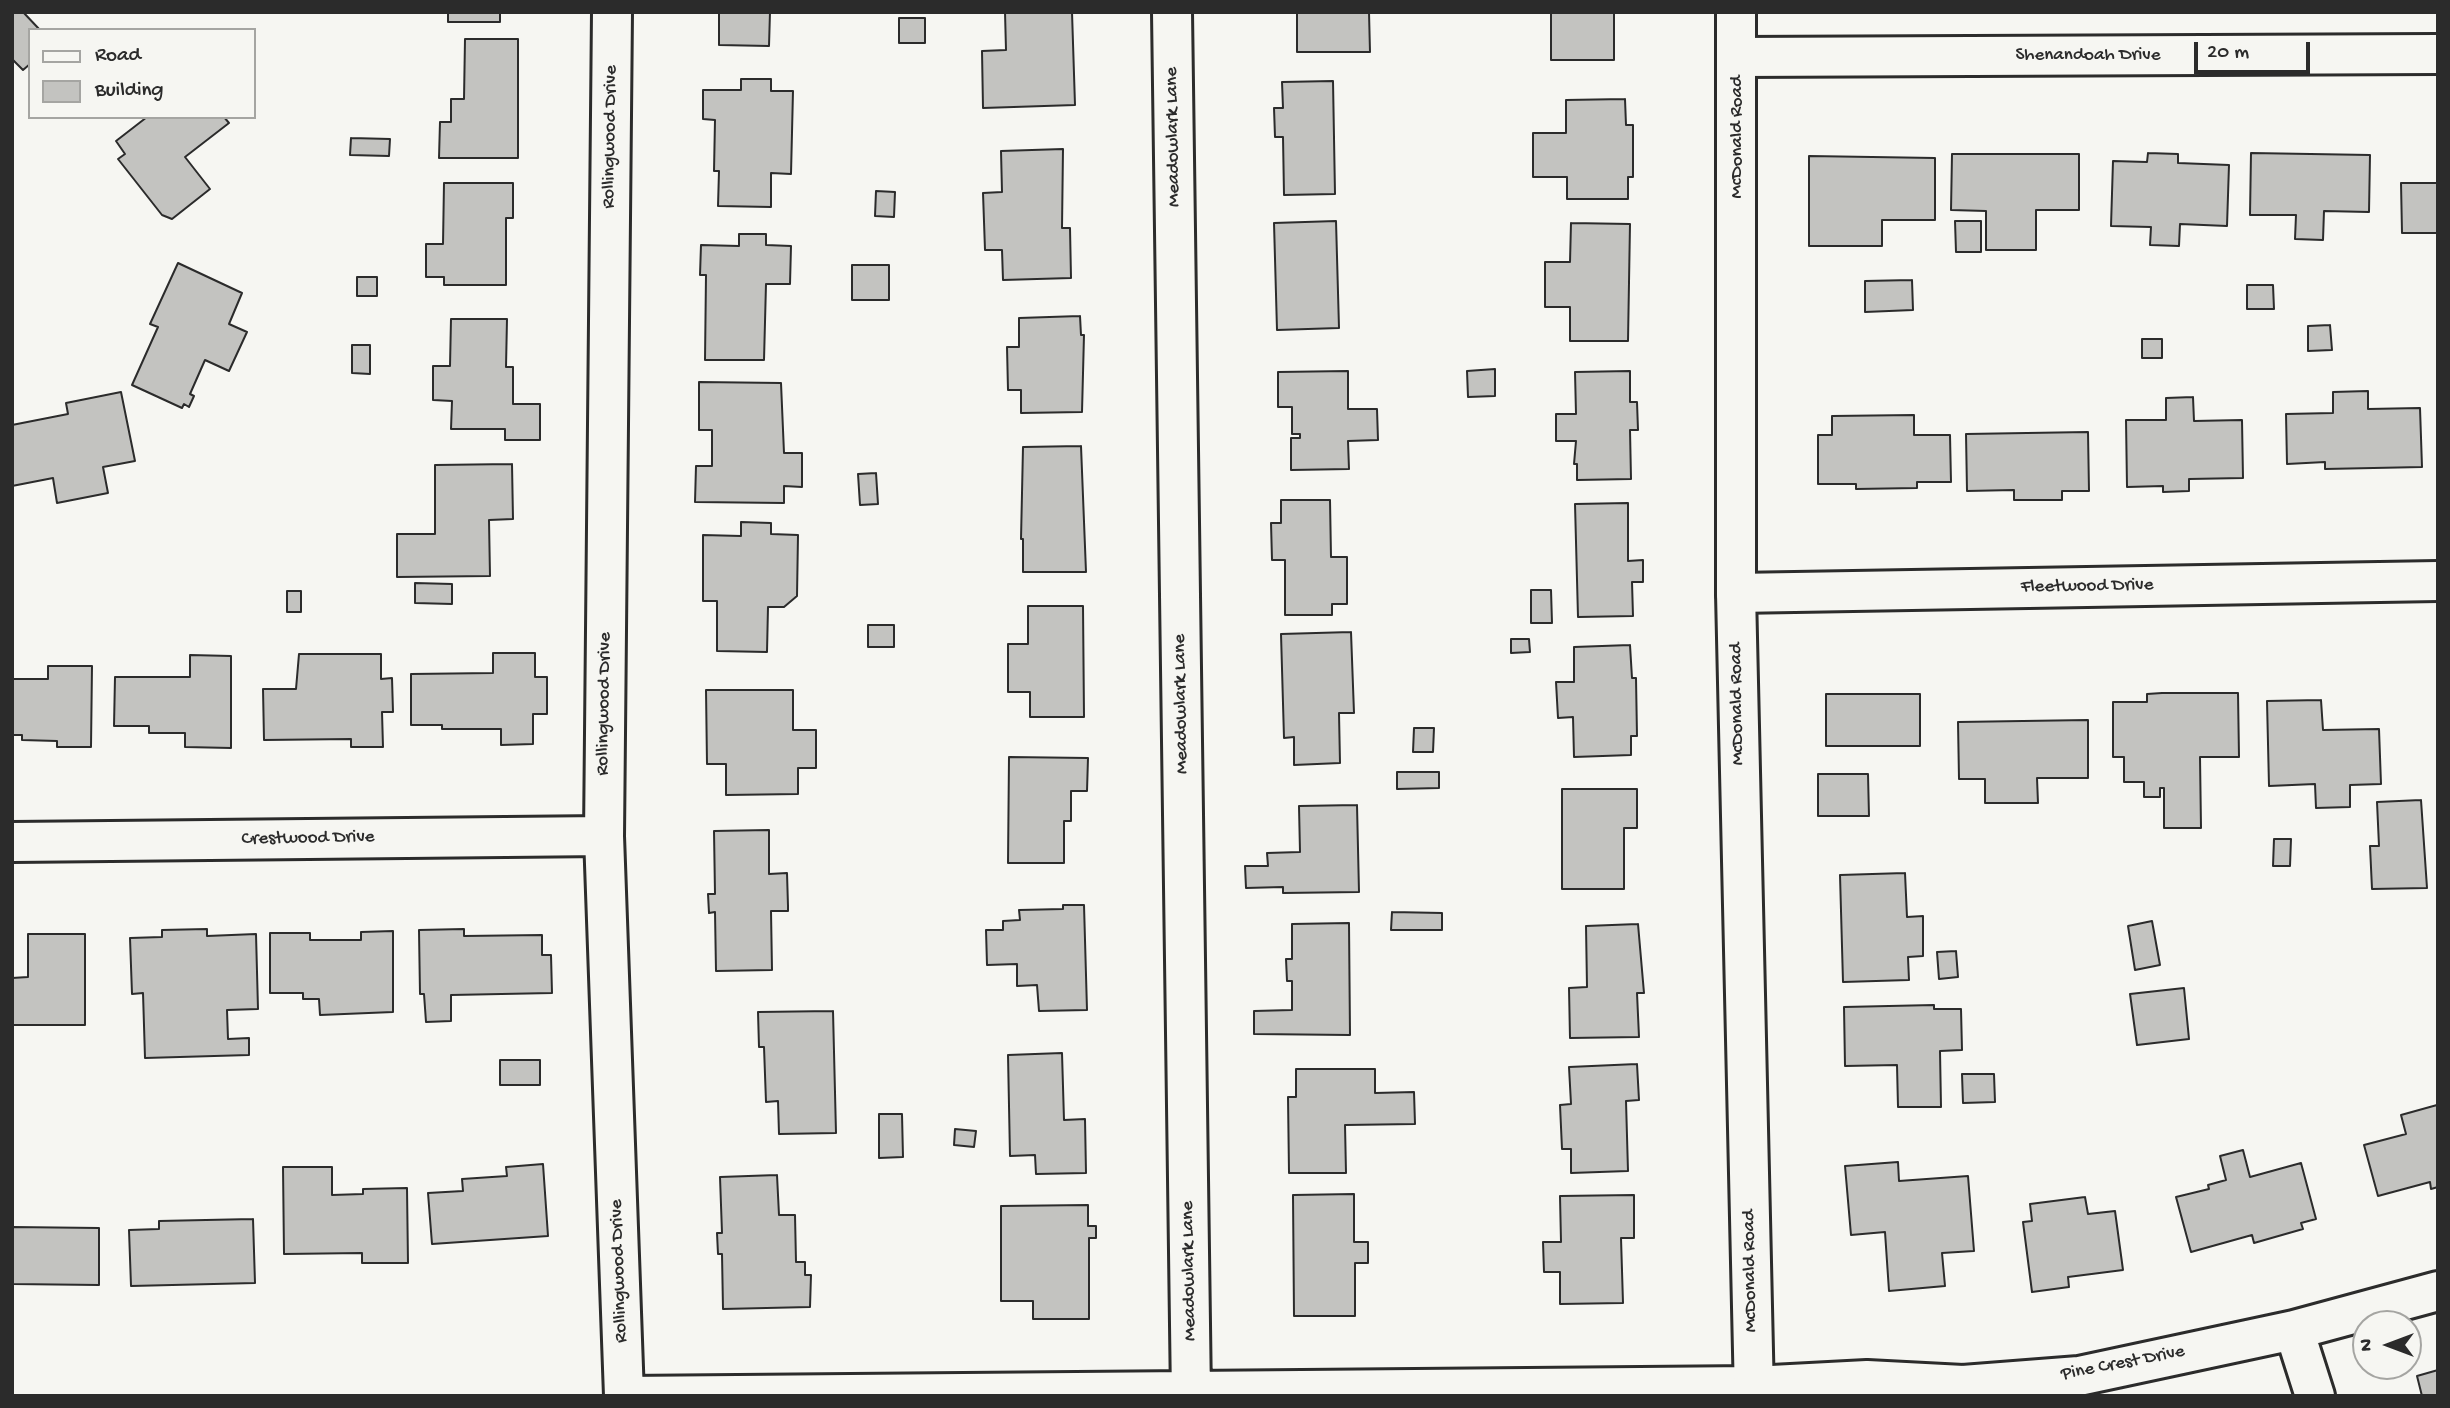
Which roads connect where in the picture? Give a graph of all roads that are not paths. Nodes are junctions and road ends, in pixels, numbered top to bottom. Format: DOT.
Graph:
graph roads {
  1 [pos="612,12"];
  2 [pos="1171,12"];
  3 [pos="1736,12"];
  4 [pos="2438,54"];
  5 [pos="1738,57"];
  6 [pos="2438,581"];
  7 [pos="1736,593"];
  8 [pos="604,836"];
  9 [pos="12,842"];
  10 [pos="2438,1291"];
  11 [pos="2294,1330"];
  12 [pos="1753,1391"];
  13 [pos="1191,1392"];
  14 [pos="624,1396"];
  15 [pos="2315,1396"];
  1 -- 8 [label="street, Rollingwood Drive"];
  2 -- 13 [label="street, Meadowlark Lane"];
  3 -- 5 [label="street, McDonald Road"];
  4 -- 5 [label="street, Shenandoah Drive"];
  5 -- 7 [label="street, McDonald Road"];
  6 -- 7 [label="street, Fleetwood Drive"];
  7 -- 12 [label="street, McDonald Road"];
  8 -- 9 [label="street, Crestwood Drive"];
  8 -- 14 [label="street, Rollingwood Drive"];
  10 -- 11 [label="street, Pine Crest Drive"];
  11 -- 12 [label="street, Pine Crest Drive"];
  11 -- 15 [label="street"];
  12 -- 13 [label="street, Pine Crest Drive"];
  13 -- 14 [label="street, Pine Crest Drive"];
}
